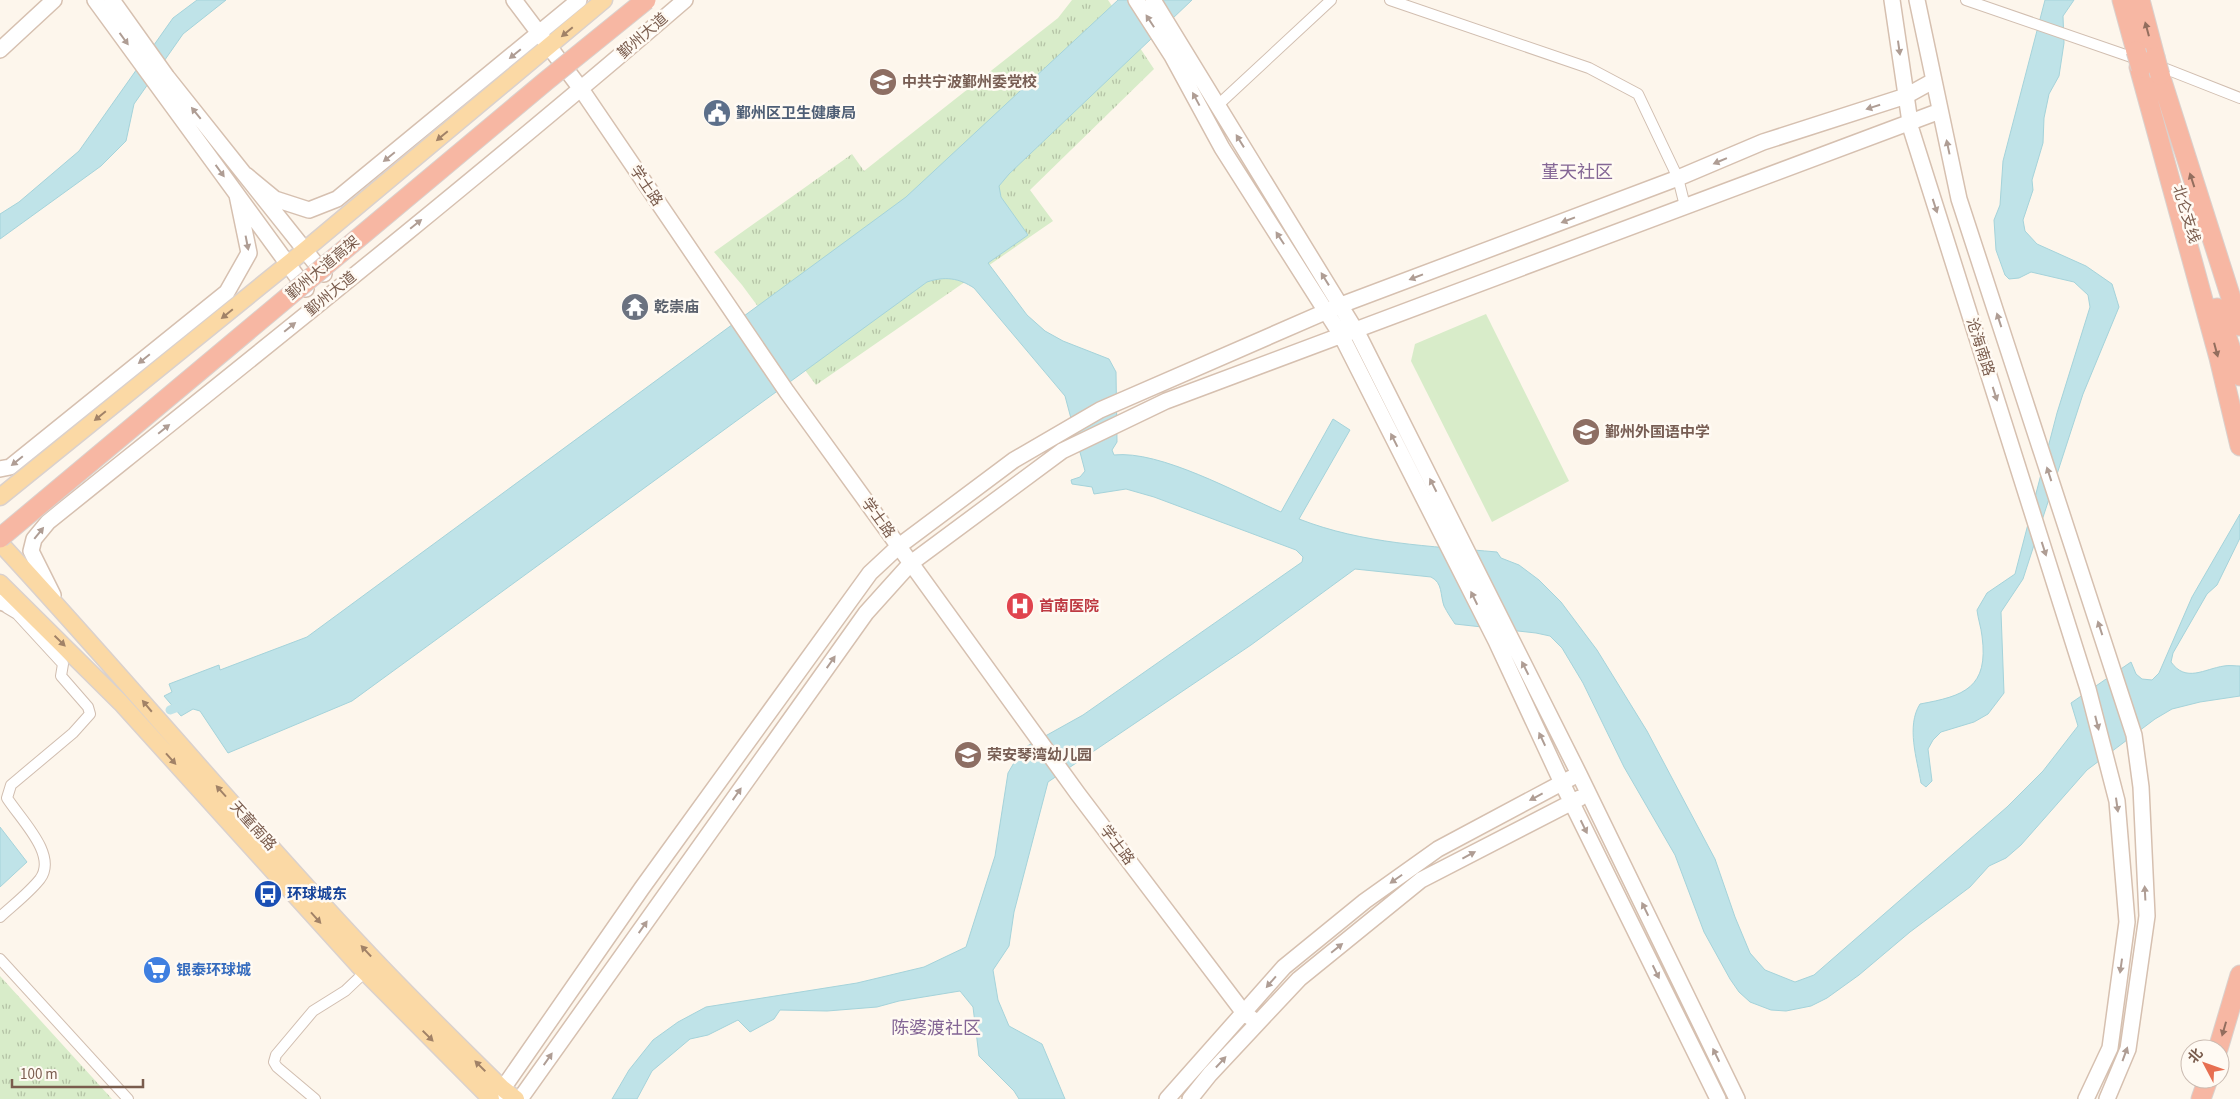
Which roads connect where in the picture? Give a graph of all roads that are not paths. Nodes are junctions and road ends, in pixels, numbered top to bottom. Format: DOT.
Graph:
graph roads {
  1 [pos="54,0"];
  2 [pos="95,0"];
  3 [pos="112,0"];
  4 [pos="514,0"];
  5 [pos="579,0"];
  6 [pos="604,0"];
  7 [pos="630,0"];
  8 [pos="646,0"];
  9 [pos="656,0"];
  10 [pos="685,0"];
  11 [pos="1136,0"];
  12 [pos="1153,0"];
  13 [pos="1331,0"];
  14 [pos="1390,0"];
  15 [pos="1892,0"];
  16 [pos="1917,0"];
  17 [pos="1966,0"];
  18 [pos="2122,0"];
  19 [pos="2140,0"];
  20 [pos="539,34"];
  21 [pos="1168,36"];
  22 [pos="550,46"];
  23 [pos="0,50"];
  24 [pos="2144,61"];
  25 [pos="569,72"];
  26 [pos="1933,81"];
  27 [pos="581,89"];
  28 [pos="1906,96"];
  29 [pos="2240,98"];
  30 [pos="1218,105"];
  31 [pos="1940,111"];
  32 [pos="1910,123"];
  33 [pos="246,175"];
  34 [pos="1678,178"];
  35 [pos="237,195"];
  36 [pos="1685,206"];
  37 [pos="2201,209"];
  38 [pos="315,262"];
  39 [pos="288,264"];
  40 [pos="306,289"];
  41 [pos="1341,305"];
  42 [pos="2240,311"];
  43 [pos="1327,312"];
  44 [pos="2240,326"];
  45 [pos="1348,332"];
  46 [pos="2240,376"];
  47 [pos="2240,446"];
  48 [pos="0,469"];
  49 [pos="0,498"];
  50 [pos="0,524"];
  51 [pos="0,543"];
  52 [pos="898,546"];
  53 [pos="911,563"];
  54 [pos="0,582"];
  55 [pos="0,603"];
  56 [pos="60,607"];
  57 [pos="41,623"];
  58 [pos="1503,640"];
  59 [pos="1579,774"];
  60 [pos="1562,783"];
  61 [pos="1590,796"];
  62 [pos="1571,801"];
  63 [pos="0,917"];
  64 [pos="0,959"];
  65 [pos="365,972"];
  66 [pos="2240,975"];
  67 [pos="1244,1013"];
  68 [pos="1258,1023"];
  69 [pos="2221,1039"];
  70 [pos="496,1095"];
  71 [pos="128,1099"];
  72 [pos="315,1099"];
  73 [pos="516,1099"];
  74 [pos="520,1099"];
  75 [pos="1167,1099"];
  76 [pos="1190,1099"];
  77 [pos="1718,1099"];
  78 [pos="1738,1099"];
  79 [pos="2086,1099"];
  80 [pos="2107,1099"];
  1 -- 23 [label="street"];
  2 -- 35 [label="street, one-way"];
  33 -- 3 [label="street, one-way"];
  4 -- 20 [label="street, 学士路"];
  5 -- 20 [label="street"];
  6 -- 22 [label="main road, 鄞州大道, one-way"];
  7 -- 38 [label="highway, 鄞州大道高架"];
  8 -- 51 [label="highway, 鄞州大道高架, bridge"];
  9 -- 25 [label="main road, 鄞州大道"];
  10 -- 27 [label="street, 鄞州大道"];
  21 -- 11 [label="street, one-way"];
  12 -- 21 [label="street"];
  13 -- 30 [label="street"];
  14 -- 34 [label="street"];
  15 -- 28 [label="street, 沧海南路, one-way"];
  16 -- 26 [label="street, 沧海南路"];
  17 -- 29 [label="street"];
  18 -- 24 [label="highway"];
  24 -- 19 [label="highway, one-way"];
  20 -- 22 [label="street, 学士路"];
  20 -- 33 [label="street, one-way"];
  21 -- 30 [label="street"];
  43 -- 21 [label="street, one-way"];
  22 -- 25 [label="street, 学士路"];
  22 -- 38 [label="main road, 鄞州大道, one-way"];
  37 -- 24 [label="highway, 北仑支线, one-way"];
  24 -- 46 [label="highway, 北仑支线"];
  24 -- 47 [label="highway, one-way"];
  25 -- 27 [label="street, 学士路"];
  25 -- 38 [label="main road, 鄞州大道"];
  26 -- 28 [label="street"];
  26 -- 31 [label="street, 沧海南路"];
  27 -- 52 [label="street, 学士路"];
  56 -- 27 [label="street, 鄞州大道, one-way"];
  28 -- 32 [label="street, 沧海南路"];
  28 -- 34 [label="street, one-way"];
  41 -- 30 [label="street, one-way"];
  31 -- 32 [label="street"];
  80 -- 31 [label="street, 沧海南路, one-way"];
  32 -- 36 [label="street"];
  32 -- 79 [label="street, 沧海南路, one-way"];
  33 -- 38 [label="street"];
  34 -- 36 [label="street"];
  34 -- 41 [label="street, one-way"];
  35 -- 39 [label="street"];
  35 -- 48 [label="street, one-way"];
  36 -- 45 [label="street"];
  37 -- 42 [label="highway"];
  37 -- 44 [label="highway, 北仑支线"];
  38 -- 39 [label="main road, 鄞州大道"];
  38 -- 40 [label="main road, 鄞州大道"];
  38 -- 50 [label="highway, 鄞州大道高架"];
  39 -- 40 [label="street"];
  39 -- 49 [label="main road, 鄞州大道, one-way"];
  40 -- 51 [label="main road, 鄞州大道"];
  41 -- 43 [label="street"];
  41 -- 45 [label="street"];
  43 -- 45 [label="street"];
  43 -- 52 [label="street"];
  45 -- 53 [label="street"];
  58 -- 45 [label="street, one-way"];
  51 -- 56 [label="main road, 天童南路"];
  52 -- 53 [label="street, 学士路"];
  52 -- 70 [label="street"];
  53 -- 67 [label="street, 学士路"];
  74 -- 53 [label="street, one-way"];
  54 -- 57 [label="main road"];
  55 -- 57 [label="street"];
  55 -- 63 [label="street"];
  70 -- 56 [label="main road, 天童南路, one-way"];
  57 -- 65 [label="main road, one-way"];
  59 -- 58 [label="street, one-way"];
  60 -- 58 [label="street, one-way"];
  59 -- 60 [label="street"];
  59 -- 61 [label="street"];
  60 -- 62 [label="street"];
  60 -- 67 [label="street, one-way"];
  61 -- 62 [label="street"];
  78 -- 61 [label="street, one-way"];
  68 -- 62 [label="street, one-way"];
  62 -- 77 [label="street, one-way"];
  64 -- 71 [label="street"];
  65 -- 70 [label="main road, one-way"];
  65 -- 72 [label="street"];
  66 -- 69 [label="highway, one-way"];
  67 -- 68 [label="street, 学士路"];
  67 -- 75 [label="street"];
  76 -- 68 [label="street, one-way"];
  70 -- 73 [label="main road, 天童南路"];
}
